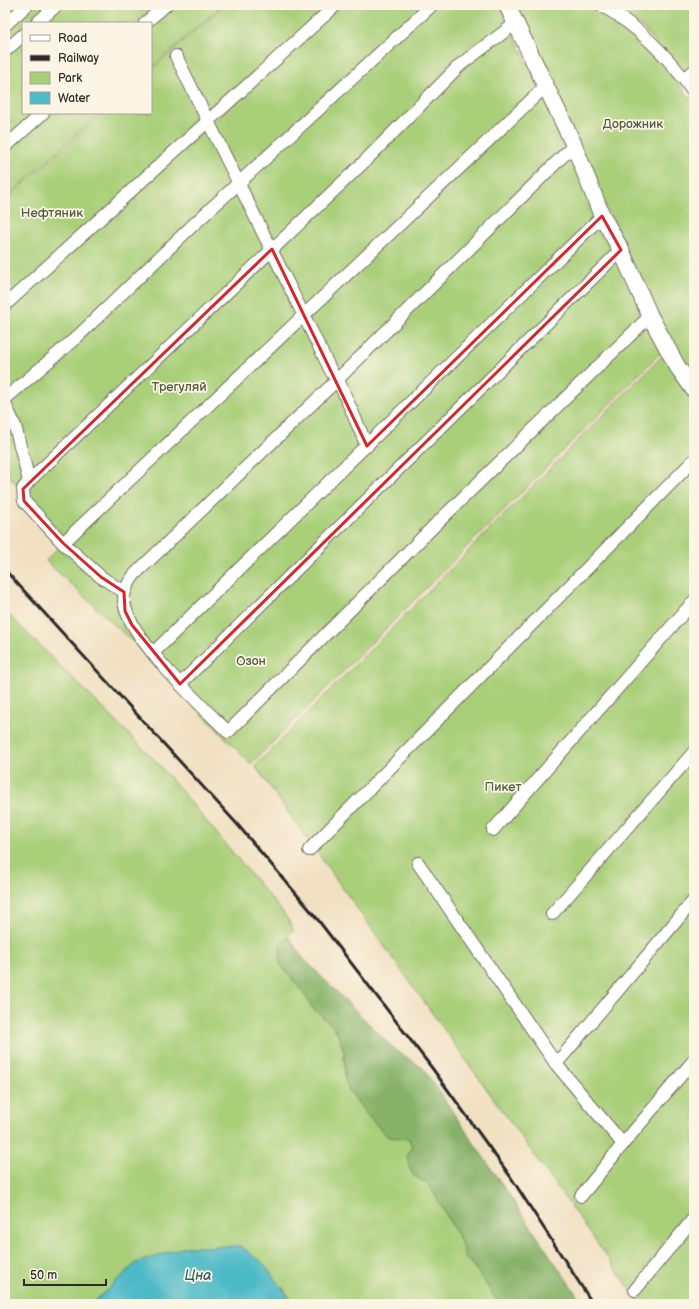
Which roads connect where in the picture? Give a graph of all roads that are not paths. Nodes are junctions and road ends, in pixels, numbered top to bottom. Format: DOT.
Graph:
graph roads {
  1 [pos="27,5"];
  2 [pos="57,5"];
  3 [pos="166,5"];
  4 [pos="336,5"];
  5 [pos="432,5"];
  6 [pos="507,5"];
  7 [pos="601,5"];
  8 [pos="38,22"];
  9 [pos="146,22"];
  10 [pos="516,23"];
  11 [pos="5,25"];
  12 [pos="22,36"];
  13 [pos="5,51"];
  14 [pos="176,56"];
  15 [pos="694,71"];
  16 [pos="684,78"];
  17 [pos="546,86"];
  18 [pos="694,93"];
  19 [pos="42,114"];
  20 [pos="208,121"];
  21 [pos="574,145"];
  22 [pos="5,147"];
  23 [pos="238,185"];
  24 [pos="602,216"];
  25 [pos="272,249"];
  26 [pos="620,250"];
  27 [pos="5,304"];
  28 [pos="305,316"];
  29 [pos="650,316"];
  30 [pos="337,380"];
  31 [pos="694,390"];
  32 [pos="5,399"];
  33 [pos="5,404"];
  34 [pos="367,446"];
  35 [pos="694,460"];
  36 [pos="29,481"];
  37 [pos="63,543"];
  38 [pos="124,592"];
  39 [pos="694,601"];
  40 [pos="153,653"];
  41 [pos="180,684"];
  42 [pos="694,752"];
  43 [pos="493,830"];
  44 [pos="309,850"];
  45 [pos="418,863"];
  46 [pos="694,900"];
  47 [pos="552,914"];
  48 [pos="694,1060"];
  49 [pos="556,1064"];
  50 [pos="622,1144"];
  51 [pos="580,1196"];
  52 [pos="694,1218"];
  53 [pos="635,1290"];
  1 -- 11 [label="street"];
  2 -- 8 [label="street"];
  3 -- 9 [label="street"];
  4 -- 20 [label="street"];
  5 -- 23 [label="street"];
  6 -- 10 [label="street"];
  7 -- 16 [label="street"];
  10 -- 17 [label="street"];
  10 -- 25 [label="street"];
  12 -- 13 [label="street"];
  14 -- 20 [label="street"];
  15 -- 16 [label="street"];
  16 -- 18 [label="street"];
  17 -- 21 [label="street"];
  17 -- 28 [label="street"];
  19 -- 22 [label="street"];
  20 -- 23 [label="street"];
  20 -- 27 [label="street"];
  21 -- 24 [label="street"];
  21 -- 30 [label="street"];
  23 -- 25 [label="street"];
  23 -- 32 [label="street"];
  24 -- 26 [label="street"];
  24 -- 34 [label="street"];
  25 -- 28 [label="street"];
  25 -- 36 [label="street"];
  26 -- 29 [label="street"];
  26 -- 41 [label="street"];
  28 -- 30 [label="street"];
  28 -- 37 [label="street"];
  29 -- 31 [label="street"];
  29 -- 41 [label="street"];
  30 -- 34 [label="street"];
  30 -- 38 [label="street"];
  33 -- 36 [label="street"];
  34 -- 40 [label="street"];
  35 -- 44 [label="street"];
  36 -- 37 [label="street"];
  37 -- 38 [label="street"];
  38 -- 40 [label="street"];
  39 -- 43 [label="street"];
  40 -- 41 [label="street"];
  42 -- 47 [label="street"];
  45 -- 49 [label="street"];
  46 -- 49 [label="street"];
  48 -- 50 [label="street"];
  49 -- 50 [label="street"];
  50 -- 51 [label="street"];
  52 -- 53 [label="street"];
}
